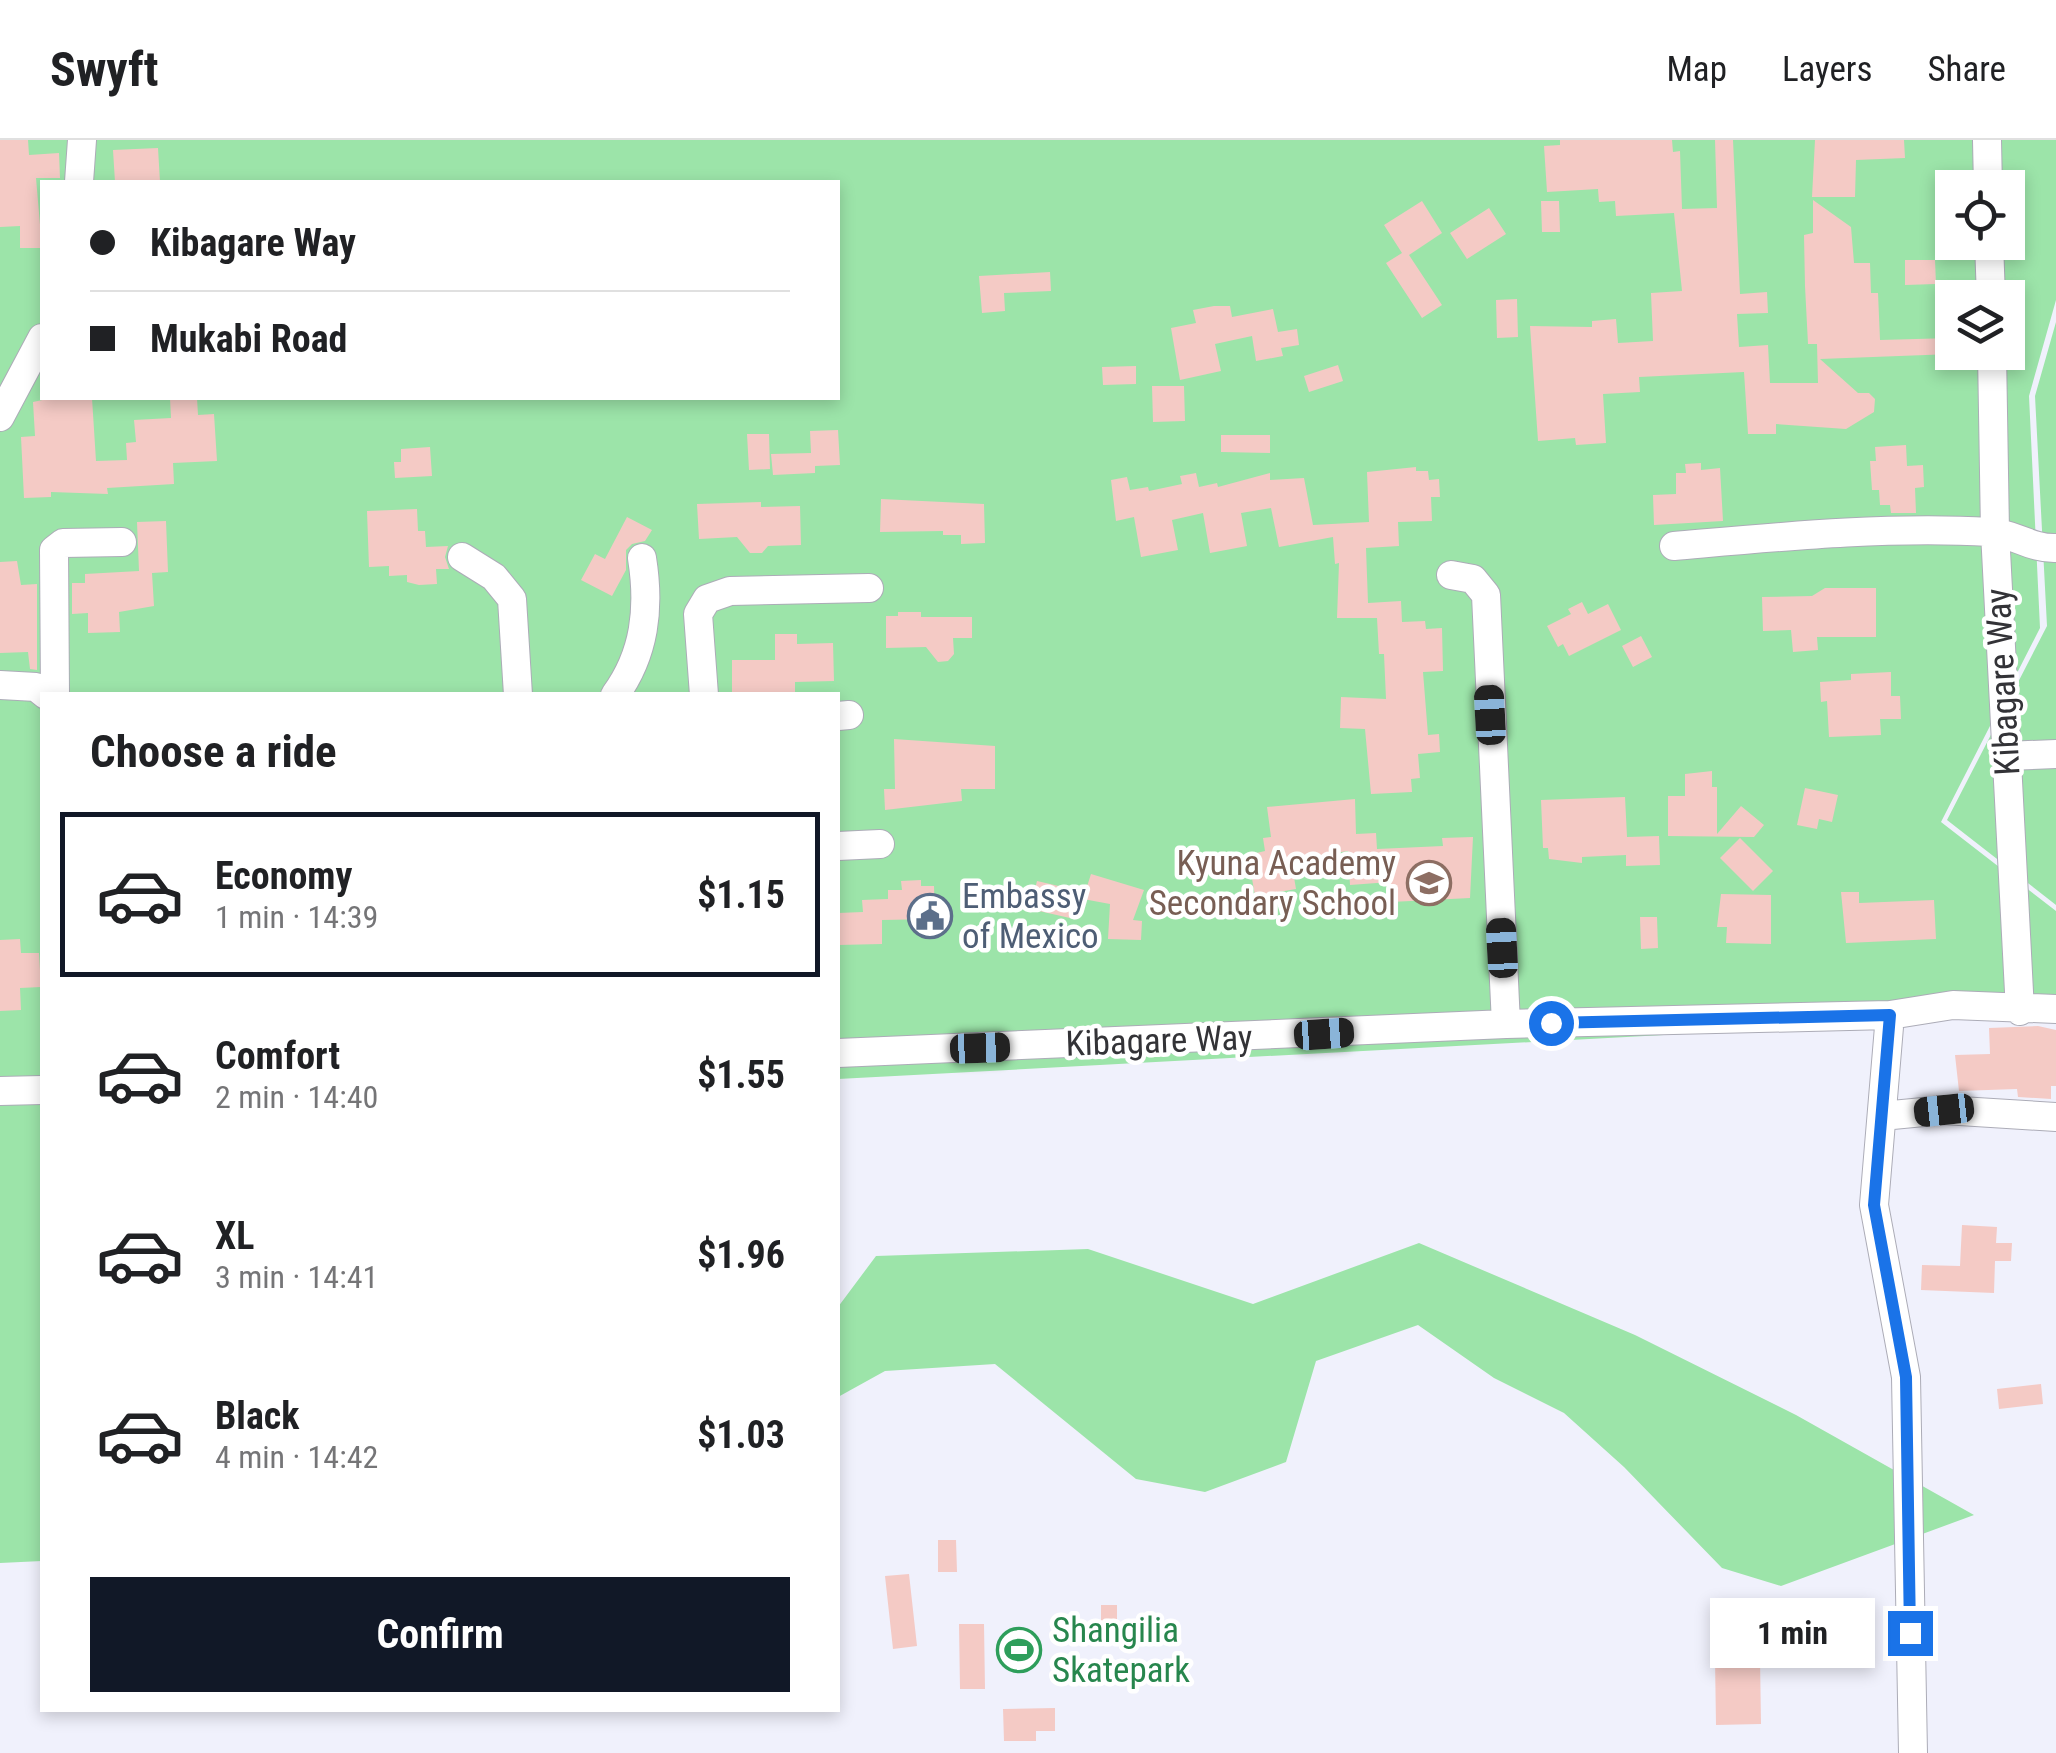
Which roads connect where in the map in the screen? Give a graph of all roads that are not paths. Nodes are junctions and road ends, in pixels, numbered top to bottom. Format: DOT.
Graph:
graph roads {
  1 [pos="82,140"];
  2 [pos="1986,140"];
  3 [pos="1987,170"];
  4 [pos="79,180"];
  5 [pos="40,342"];
  6 [pos="1992,370"];
  7 [pos="0,416"];
  8 [pos="1994,532"];
  9 [pos="122,542"];
  10 [pos="1674,546"];
  11 [pos="2056,548"];
  12 [pos="462,557"];
  13 [pos="642,558"];
  14 [pos="1450,575"];
  15 [pos="869,588"];
  16 [pos="0,686"];
  17 [pos="43,692"];
  18 [pos="55,692"];
  19 [pos="518,692"];
  20 [pos="617,692"];
  21 [pos="704,692"];
  22 [pos="2056,754"];
  23 [pos="2006,756"];
  24 [pos="880,844"];
  25 [pos="840,846"];
  26 [pos="2056,1010"];
  27 [pos="2020,1011"];
  28 [pos="1890,1015"];
  29 [pos="1506,1024"];
  30 [pos="840,1054"];
  31 [pos="40,1090"];
  32 [pos="0,1092"];
  33 [pos="1882,1116"];
  34 [pos="2056,1117"];
  35 [pos="1913,1753"];
  1 -- 4 [label="street"];
  2 -- 3 [label="street"];
  5 -- 7 [label="street"];
  6 -- 8 [label="street, Kibagare Way"];
  8 -- 10 [label="street"];
  8 -- 11 [label="street"];
  8 -- 23 [label="street, Kibagare Way"];
  9 -- 18 [label="street"];
  12 -- 19 [label="street"];
  13 -- 20 [label="street"];
  14 -- 29 [label="street"];
  15 -- 21 [label="street"];
  16 -- 17 [label="street"];
  22 -- 23 [label="street"];
  23 -- 27 [label="street, Kibagare Way"];
  24 -- 25 [label="street"];
  26 -- 27 [label="street, Kibagare Way"];
  27 -- 28 [label="street, Kibagare Way"];
  28 -- 29 [label="street, Kibagare Way"];
  28 -- 33 [label="street"];
  29 -- 30 [label="street, Kibagare Way"];
  31 -- 32 [label="street"];
  33 -- 34 [label="street"];
  33 -- 35 [label="street"];
}
